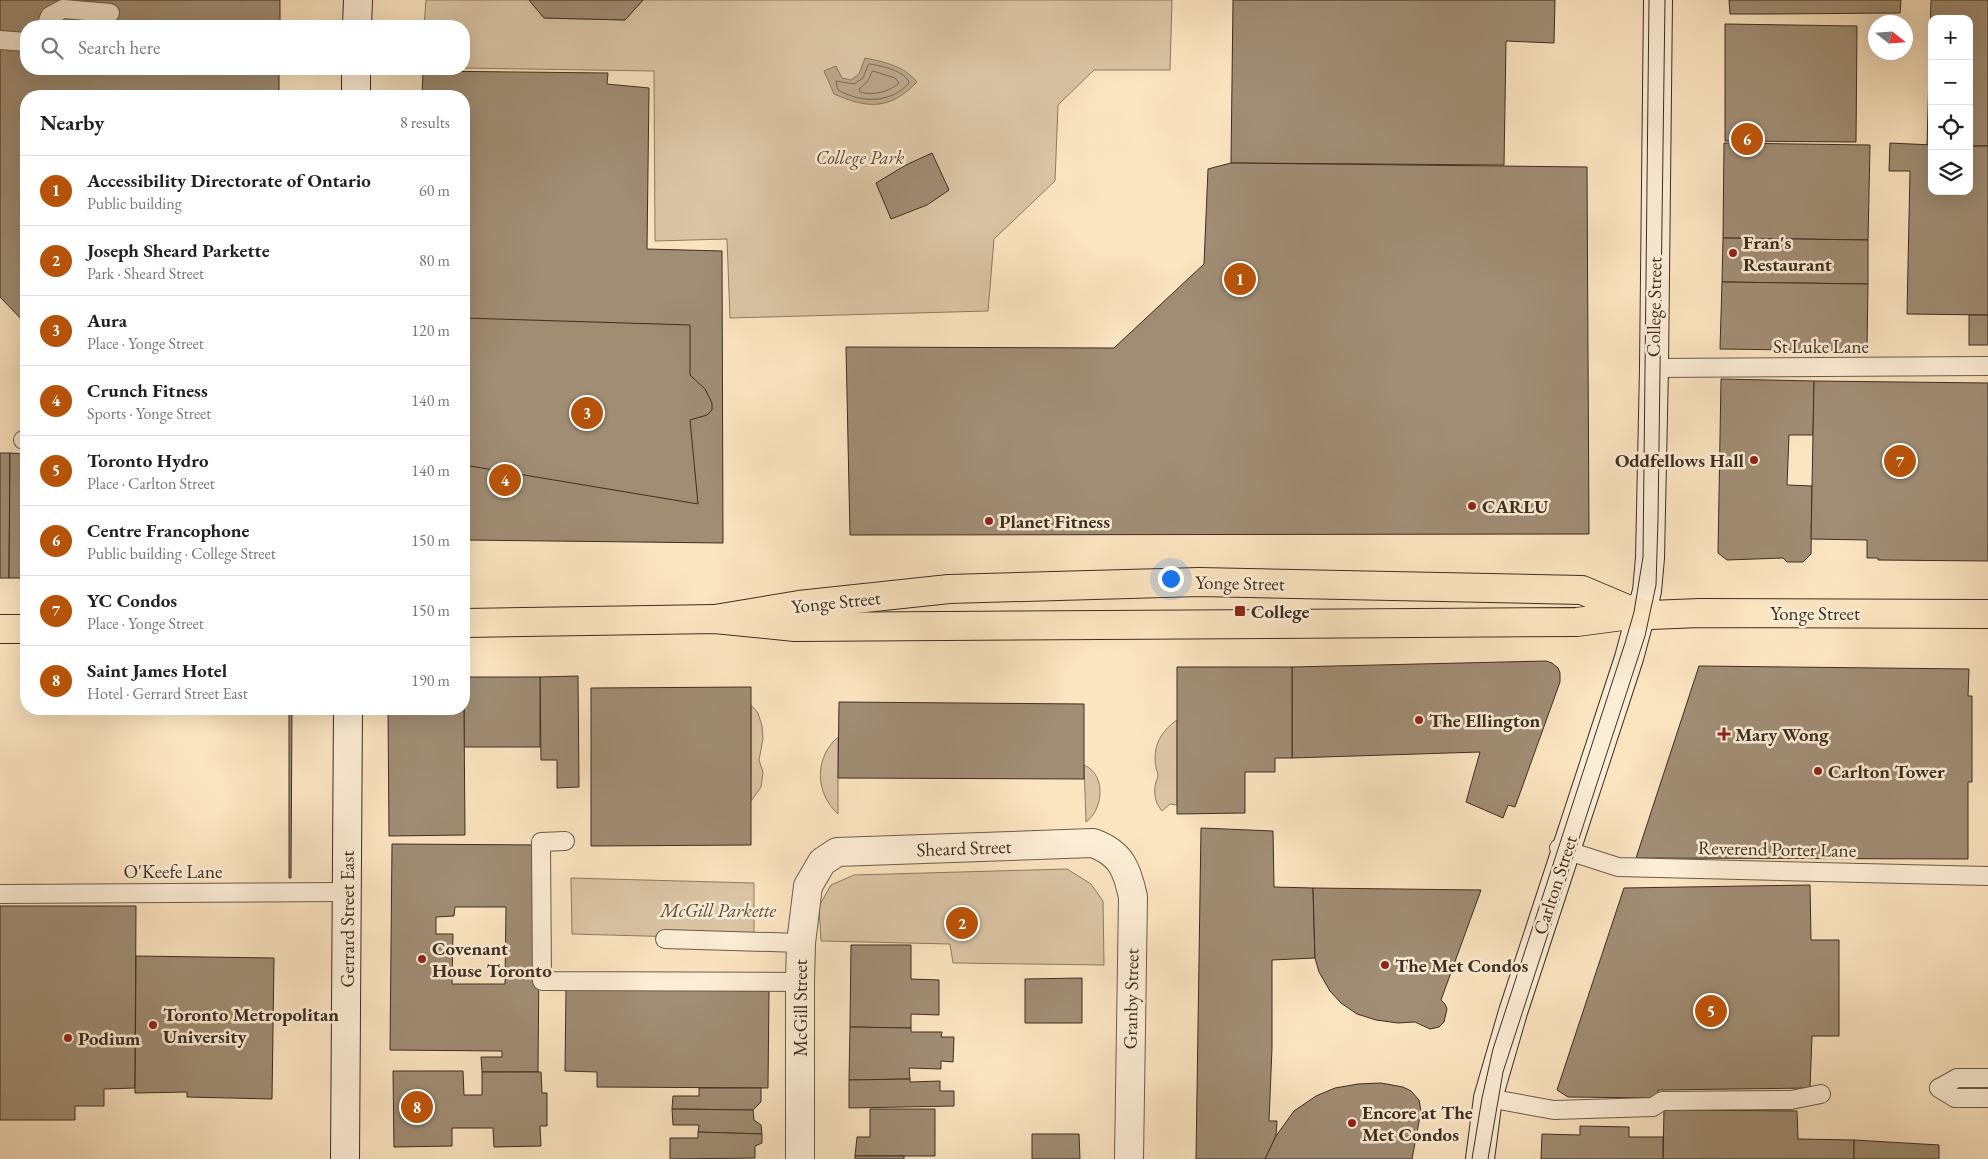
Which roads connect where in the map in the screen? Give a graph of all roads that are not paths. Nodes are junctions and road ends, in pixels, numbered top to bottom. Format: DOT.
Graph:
graph roads {
  1 [pos="358,0"];
  2 [pos="1658,0"];
  3 [pos="110,13"];
  4 [pos="48,20"];
  5 [pos="357,20"];
  6 [pos="0,40"];
  7 [pos="20,42"];
  8 [pos="356,75"];
  9 [pos="356,90"];
  10 [pos="1988,366"];
  11 [pos="1654,368"];
  12 [pos="1642,613"];
  13 [pos="1988,614"];
  14 [pos="714,619"];
  15 [pos="470,623"];
  16 [pos="0,629"];
  17 [pos="20,629"];
  18 [pos="348,715"];
  19 [pos="565,841"];
  20 [pos="1107,848"];
  21 [pos="1563,849"];
  22 [pos="822,862"];
  23 [pos="1988,876"];
  24 [pos="347,892"];
  25 [pos="0,894"];
  26 [pos="665,939"];
  27 [pos="801,943"];
  28 [pos="800,982"];
  29 [pos="1988,1078"];
  30 [pos="1821,1094"];
  31 [pos="1488,1098"];
  32 [pos="1988,1098"];
  33 [pos="345,1159"];
  34 [pos="800,1159"];
  35 [pos="1129,1159"];
  36 [pos="1480,1159"];
  1 -- 5 [label="street"];
  2 -- 11 [label="street, College Street"];
  3 -- 4 [label="lane"];
  6 -- 7 [label="lane"];
  8 -- 9 [label="street"];
  10 -- 11 [label="lane, St Luke Lane"];
  11 -- 12 [label="street, College Street"];
  12 -- 13 [label="main road, Yonge Street"];
  12 -- 14 [label="main road, Yonge Street"];
  12 -- 14 [label="main road, Yonge Street"];
  12 -- 21 [label="street, Carlton Street"];
  14 -- 15 [label="main road, Yonge Street"];
  16 -- 17 [label="main road"];
  18 -- 24 [label="street, Gerrard Street East"];
  19 -- 28 [label="lane"];
  20 -- 22 [label="street, Sheard Street"];
  20 -- 35 [label="street, Granby Street"];
  21 -- 23 [label="lane, Reverend Porter Lane"];
  21 -- 31 [label="street, Carlton Street"];
  22 -- 27 [label="street, McGill Street"];
  24 -- 25 [label="lane, O'Keefe Lane"];
  24 -- 33 [label="street, Gerrard Street East"];
  26 -- 27 [label="lane"];
  27 -- 28 [label="street, McGill Street"];
  28 -- 34 [label="street, McGill Street"];
  29 -- 32 [label="lane"];
  30 -- 31 [label="lane"];
  31 -- 36 [label="street, Carlton Street"];
}
